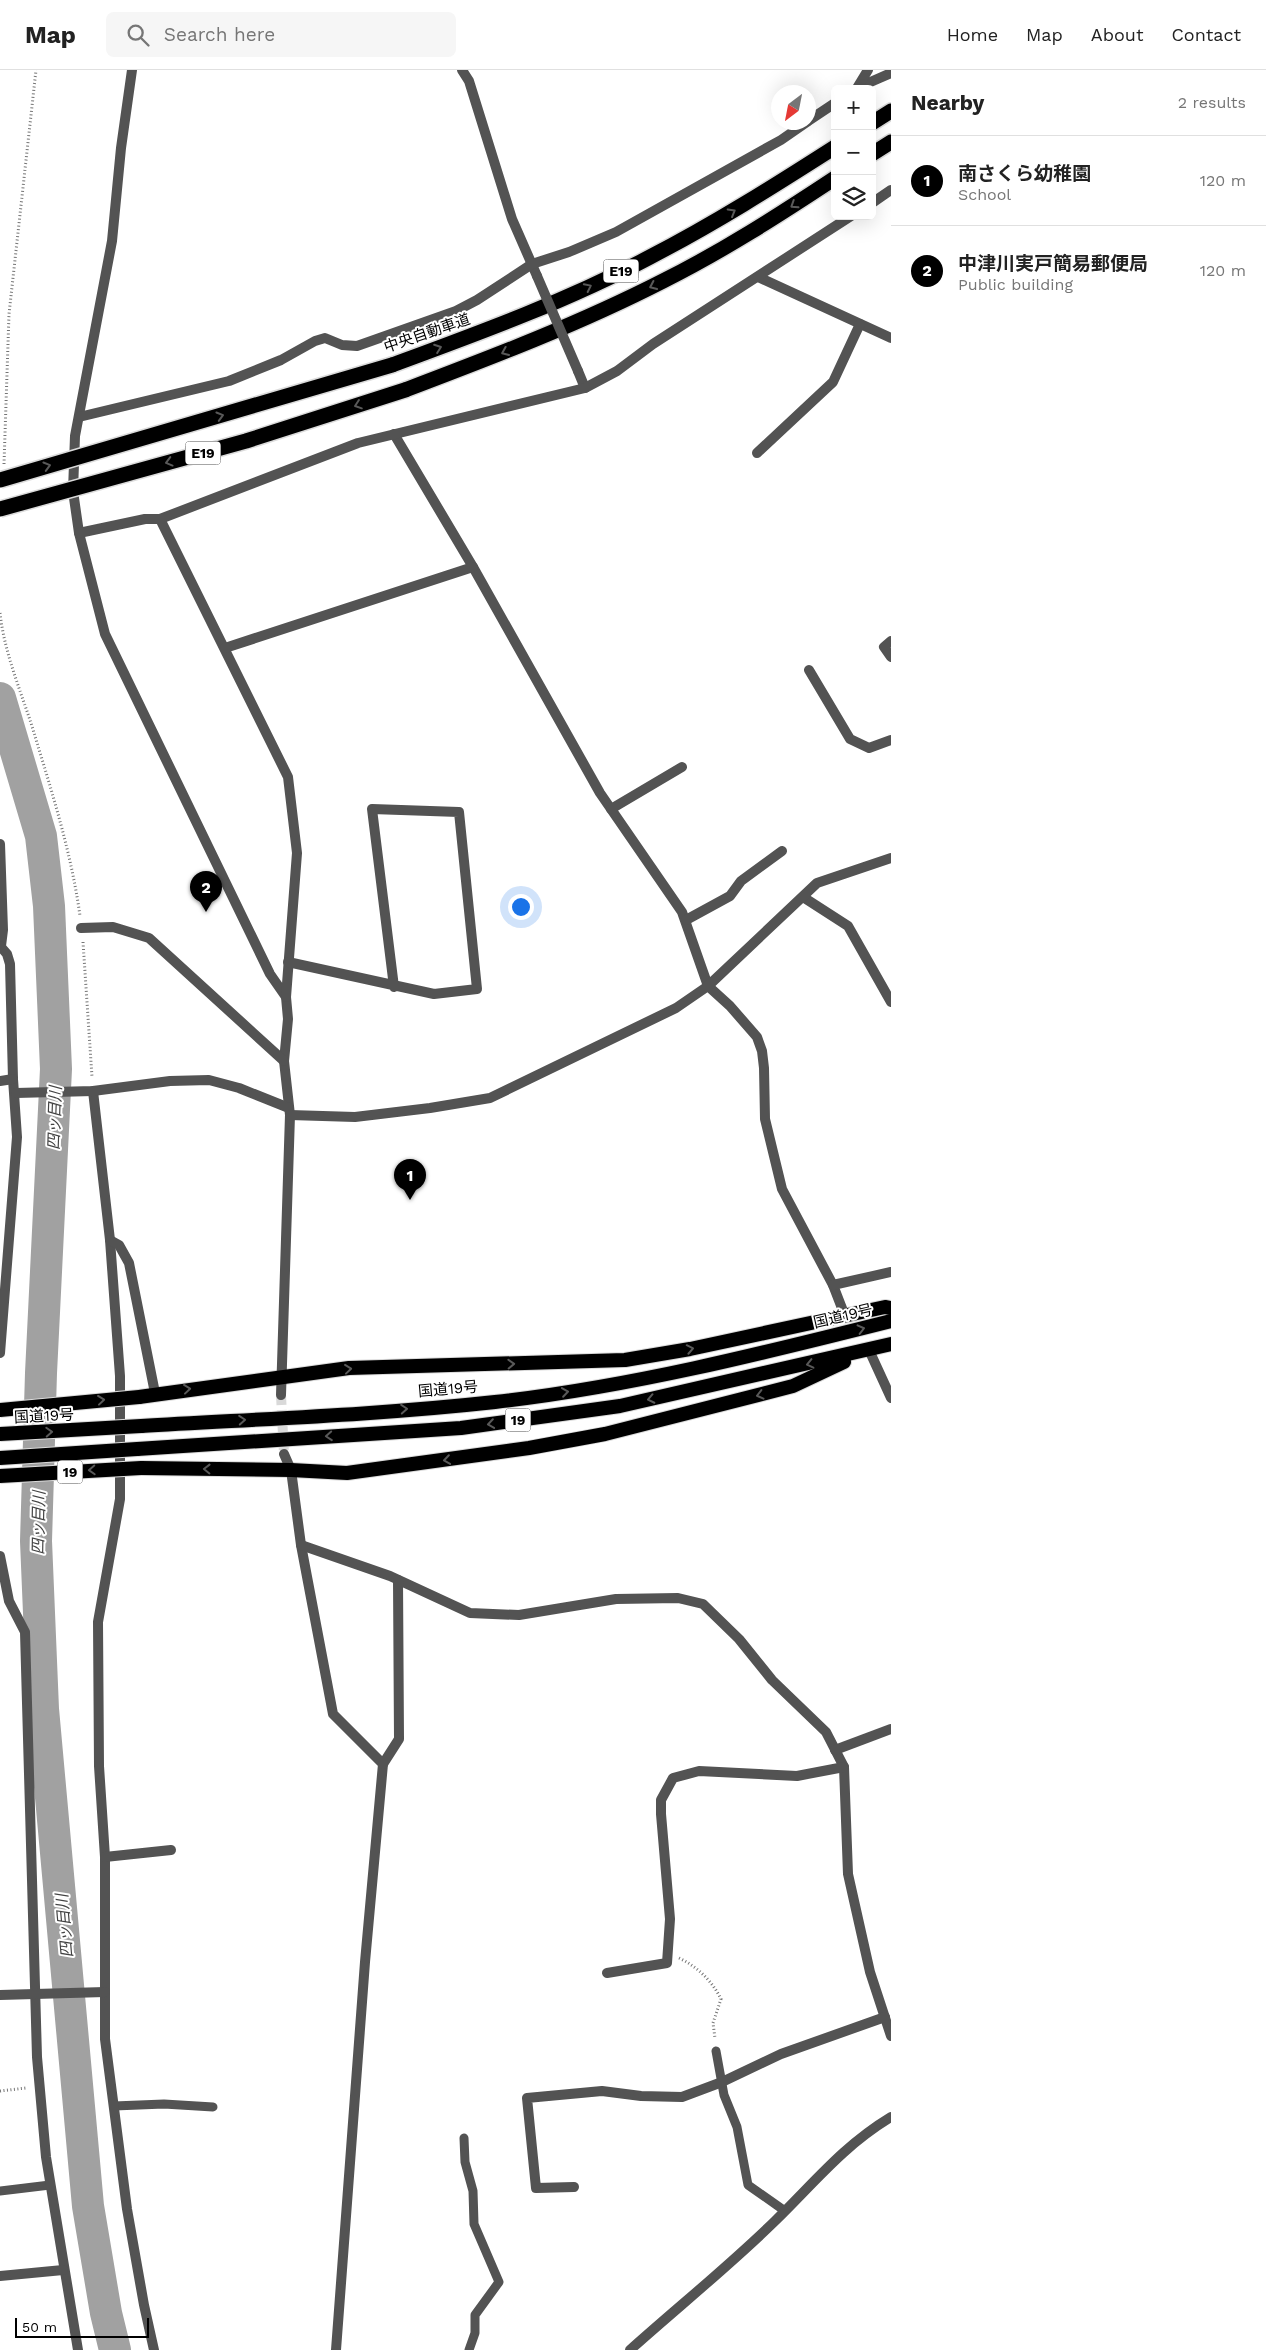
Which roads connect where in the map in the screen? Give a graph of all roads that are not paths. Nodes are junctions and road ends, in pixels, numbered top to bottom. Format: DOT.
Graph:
graph roads {
  1 [pos="132,70"];
  2 [pos="462,70"];
  3 [pos="868,70"];
  4 [pos="891,73"];
  5 [pos="860,85"];
  6 [pos="865,85"];
  7 [pos="831,106"];
  8 [pos="891,111"];
  9 [pos="816,116"];
  10 [pos="876,120"];
  11 [pos="796,130"];
  12 [pos="891,142"];
  13 [pos="831,150"];
  14 [pos="876,151"];
  15 [pos="831,181"];
  16 [pos="891,190"];
  17 [pos="876,199"];
  18 [pos="845,220"];
  19 [pos="532,264"];
  20 [pos="758,277"];
  21 [pos="860,324"];
  22 [pos="891,338"];
  23 [pos="585,388"];
  24 [pos="79,418"];
  25 [pos="394,434"];
  26 [pos="757,453"];
  27 [pos="2,475"];
  28 [pos="0,509"];
  29 [pos="160,519"];
  30 [pos="79,533"];
  31 [pos="473,567"];
  32 [pos="891,640"];
  33 [pos="224,648"];
  34 [pos="891,657"];
  35 [pos="809,670"];
  36 [pos="891,740"];
  37 [pos="682,767"];
  38 [pos="611,809"];
  39 [pos="0,844"];
  40 [pos="782,851"];
  41 [pos="891,858"];
  42 [pos="803,897"];
  43 [pos="686,920"];
  44 [pos="82,928"];
  45 [pos="0,946"];
  46 [pos="288,962"];
  47 [pos="708,986"];
  48 [pos="394,987"];
  49 [pos="286,997"];
  50 [pos="891,1002"];
  51 [pos="284,1061"];
  52 [pos="13,1079"];
  53 [pos="0,1081"];
  54 [pos="90,1091"];
  55 [pos="16,1093"];
  56 [pos="290,1112"];
  57 [pos="110,1240"];
  58 [pos="891,1272"];
  59 [pos="833,1285"];
  60 [pos="891,1308"];
  61 [pos="845,1316"];
  62 [pos="891,1321"];
  63 [pos="891,1344"];
  64 [pos="870,1350"];
  65 [pos="0,1354"];
  66 [pos="280,1379"];
  67 [pos="155,1393"];
  68 [pos="281,1395"];
  69 [pos="891,1397"];
  70 [pos="0,1410"];
  71 [pos="0,1434"];
  72 [pos="284,1454"];
  73 [pos="0,1458"];
  74 [pos="290,1470"];
  75 [pos="0,1476"];
  76 [pos="301,1545"];
  77 [pos="0,1556"];
  78 [pos="398,1580"];
  79 [pos="891,1729"];
  80 [pos="835,1750"];
  81 [pos="383,1764"];
  82 [pos="844,1767"];
  83 [pos="171,1850"];
  84 [pos="105,1857"];
  85 [pos="606,1973"];
  86 [pos="105,1992"];
  87 [pos="0,1995"];
  88 [pos="34,1995"];
  89 [pos="884,2017"];
  90 [pos="891,2036"];
  91 [pos="716,2050"];
  92 [pos="722,2082"];
  93 [pos="114,2106"];
  94 [pos="213,2107"];
  95 [pos="891,2117"];
  96 [pos="464,2138"];
  97 [pos="50,2185"];
  98 [pos="574,2187"];
  99 [pos="0,2191"];
  100 [pos="785,2211"];
  101 [pos="63,2270"];
  102 [pos="0,2276"];
  103 [pos="78,2350"];
  104 [pos="154,2350"];
  105 [pos="336,2350"];
  106 [pos="469,2350"];
  107 [pos="630,2350"];
  1 -- 24 [label="street"];
  2 -- 19 [label="street"];
  3 -- 5 [label="street"];
  4 -- 6 [label="street"];
  7 -- 9 [label="street"];
  8 -- 10 [label="highway"];
  11 -- 19 [label="street"];
  12 -- 14 [label="highway"];
  27 -- 13 [label="highway, 中央自動車道 / E19, one-way, bridge"];
  15 -- 28 [label="highway, E19, one-way, bridge"];
  16 -- 17 [label="street"];
  18 -- 20 [label="street"];
  19 -- 23 [label="street, bridge"];
  19 -- 24 [label="street"];
  20 -- 21 [label="street"];
  20 -- 23 [label="street"];
  21 -- 22 [label="street"];
  21 -- 26 [label="street"];
  23 -- 25 [label="street"];
  24 -- 30 [label="street"];
  25 -- 29 [label="street"];
  25 -- 31 [label="street"];
  29 -- 30 [label="street"];
  29 -- 33 [label="street"];
  30 -- 49 [label="street"];
  31 -- 33 [label="street"];
  31 -- 38 [label="street"];
  32 -- 34 [label="street"];
  33 -- 46 [label="street"];
  35 -- 36 [label="street"];
  37 -- 38 [label="street"];
  38 -- 43 [label="street"];
  39 -- 45 [label="street"];
  40 -- 43 [label="street"];
  41 -- 42 [label="street"];
  42 -- 47 [label="street"];
  42 -- 50 [label="street"];
  43 -- 47 [label="street"];
  44 -- 51 [label="street"];
  45 -- 52 [label="street"];
  46 -- 48 [label="street"];
  46 -- 49 [label="street"];
  47 -- 56 [label="street"];
  47 -- 59 [label="street"];
  48 -- 48 [label="street"];
  49 -- 51 [label="street"];
  51 -- 56 [label="street"];
  52 -- 53 [label="street"];
  52 -- 55 [label="street"];
  54 -- 55 [label="street"];
  54 -- 56 [label="street"];
  54 -- 57 [label="street"];
  55 -- 65 [label="street"];
  56 -- 66 [label="street"];
  57 -- 67 [label="street"];
  57 -- 84 [label="street"];
  58 -- 59 [label="street"];
  59 -- 61 [label="street"];
  60 -- 61 [label="highway"];
  66 -- 61 [label="highway, one-way"];
  71 -- 62 [label="highway, 国道19号 / 19, one-way, bridge"];
  63 -- 64 [label="highway, 19"];
  64 -- 69 [label="street"];
  64 -- 73 [label="highway, 19, one-way, bridge"];
  64 -- 74 [label="highway, 19, one-way"];
  67 -- 66 [label="highway, one-way"];
  66 -- 68 [label="street"];
  70 -- 67 [label="highway, one-way, bridge"];
  72 -- 74 [label="street"];
  74 -- 75 [label="highway, 19, one-way, bridge"];
  74 -- 76 [label="street"];
  76 -- 78 [label="street"];
  76 -- 81 [label="street"];
  77 -- 88 [label="street"];
  78 -- 80 [label="street"];
  78 -- 81 [label="street"];
  79 -- 80 [label="street"];
  80 -- 82 [label="street"];
  81 -- 105 [label="street"];
  82 -- 85 [label="street"];
  82 -- 89 [label="street"];
  83 -- 84 [label="street"];
  84 -- 86 [label="street"];
  86 -- 88 [label="street"];
  86 -- 93 [label="street"];
  87 -- 88 [label="street"];
  88 -- 97 [label="street"];
  89 -- 90 [label="street"];
  89 -- 92 [label="street"];
  91 -- 92 [label="lane"];
  92 -- 98 [label="street"];
  92 -- 100 [label="lane"];
  93 -- 94 [label="lane"];
  93 -- 104 [label="street"];
  95 -- 100 [label="street"];
  96 -- 106 [label="lane"];
  97 -- 99 [label="lane"];
  97 -- 101 [label="street"];
  100 -- 107 [label="street"];
  101 -- 102 [label="street"];
  101 -- 103 [label="street"];
}
